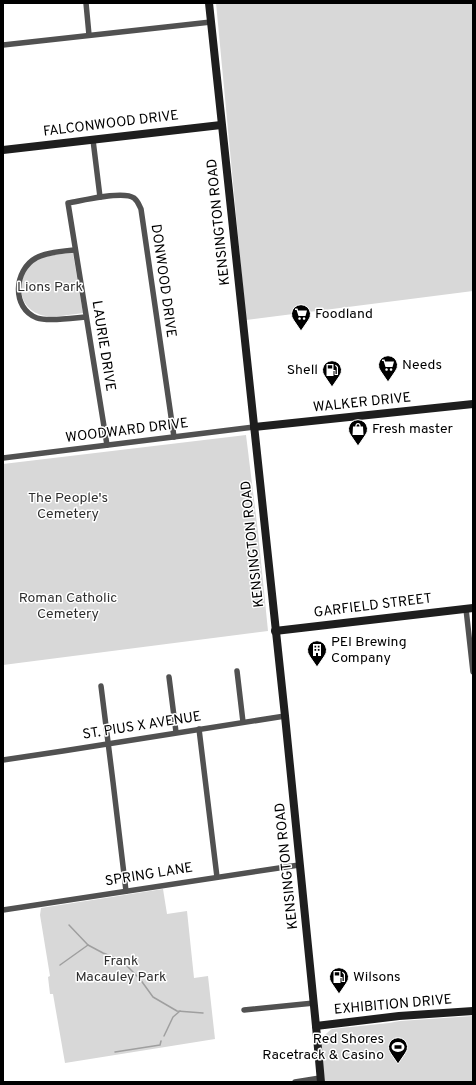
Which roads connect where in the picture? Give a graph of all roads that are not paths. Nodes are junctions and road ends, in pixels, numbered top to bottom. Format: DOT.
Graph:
graph roads {
  1 [pos="86,3"];
  2 [pos="209,3"];
  3 [pos="211,22"];
  4 [pos="89,36"];
  5 [pos="3,45"];
  6 [pos="222,125"];
  7 [pos="93,140"];
  8 [pos="3,150"];
  9 [pos="100,197"];
  10 [pos="68,203"];
  11 [pos="75,250"];
  12 [pos="86,317"];
  13 [pos="473,404"];
  14 [pos="254,427"];
  15 [pos="174,437"];
  16 [pos="107,445"];
  17 [pos="3,458"];
  18 [pos="469,608"];
  19 [pos="275,631"];
  20 [pos="237,671"];
  21 [pos="473,672"];
  22 [pos="169,677"];
  23 [pos="100,686"];
  24 [pos="285,716"];
  25 [pos="243,722"];
  26 [pos="199,729"];
  27 [pos="176,732"];
  28 [pos="109,743"];
  29 [pos="3,760"];
  30 [pos="300,864"];
  31 [pos="217,877"];
  32 [pos="126,891"];
  33 [pos="3,910"];
  34 [pos="314,1003"];
  35 [pos="244,1010"];
  36 [pos="473,1011"];
  37 [pos="316,1026"];
  38 [pos="320,1080"];
  39 [pos="295,1082"];
  1 -- 4 [label="street"];
  2 -- 3 [label="street, KENSINGTON ROAD"];
  3 -- 4 [label="street"];
  3 -- 6 [label="street, KENSINGTON ROAD"];
  4 -- 5 [label="street"];
  6 -- 7 [label="street, FALCONWOOD DRIVE"];
  6 -- 14 [label="street, KENSINGTON ROAD"];
  7 -- 8 [label="street, FALCONWOOD DRIVE"];
  7 -- 9 [label="street"];
  9 -- 10 [label="street, DONWOOD DRIVE"];
  9 -- 15 [label="street, DONWOOD DRIVE"];
  10 -- 11 [label="street, LAURIE DRIVE"];
  11 -- 12 [label="street, LAURIE DRIVE"];
  11 -- 12 [label="street"];
  12 -- 16 [label="street, LAURIE DRIVE"];
  13 -- 14 [label="street, WALKER DRIVE"];
  14 -- 15 [label="street, WOODWARD DRIVE"];
  14 -- 19 [label="street, KENSINGTON ROAD"];
  15 -- 16 [label="street, WOODWARD DRIVE"];
  16 -- 17 [label="street, WOODWARD DRIVE"];
  18 -- 19 [label="street, GARFIELD STREET"];
  18 -- 21 [label="street"];
  19 -- 24 [label="street, KENSINGTON ROAD"];
  20 -- 25 [label="street"];
  22 -- 27 [label="street"];
  23 -- 28 [label="street"];
  24 -- 25 [label="street, ST. PIUS X AVENUE"];
  24 -- 30 [label="street, KENSINGTON ROAD"];
  25 -- 26 [label="street, ST. PIUS X AVENUE"];
  26 -- 27 [label="street, ST. PIUS X AVENUE"];
  26 -- 31 [label="street"];
  27 -- 28 [label="street, ST. PIUS X AVENUE"];
  28 -- 29 [label="street, ST. PIUS X AVENUE"];
  28 -- 32 [label="street"];
  30 -- 31 [label="street, SPRING LANE"];
  30 -- 34 [label="street, KENSINGTON ROAD"];
  31 -- 32 [label="street, SPRING LANE"];
  32 -- 33 [label="street, SPRING LANE"];
  34 -- 35 [label="street"];
  34 -- 37 [label="street, KENSINGTON ROAD"];
  36 -- 37 [label="street, EXHIBITION DRIVE"];
  37 -- 38 [label="street, KENSINGTON ROAD"];
  38 -- 39 [label="street"];
}
